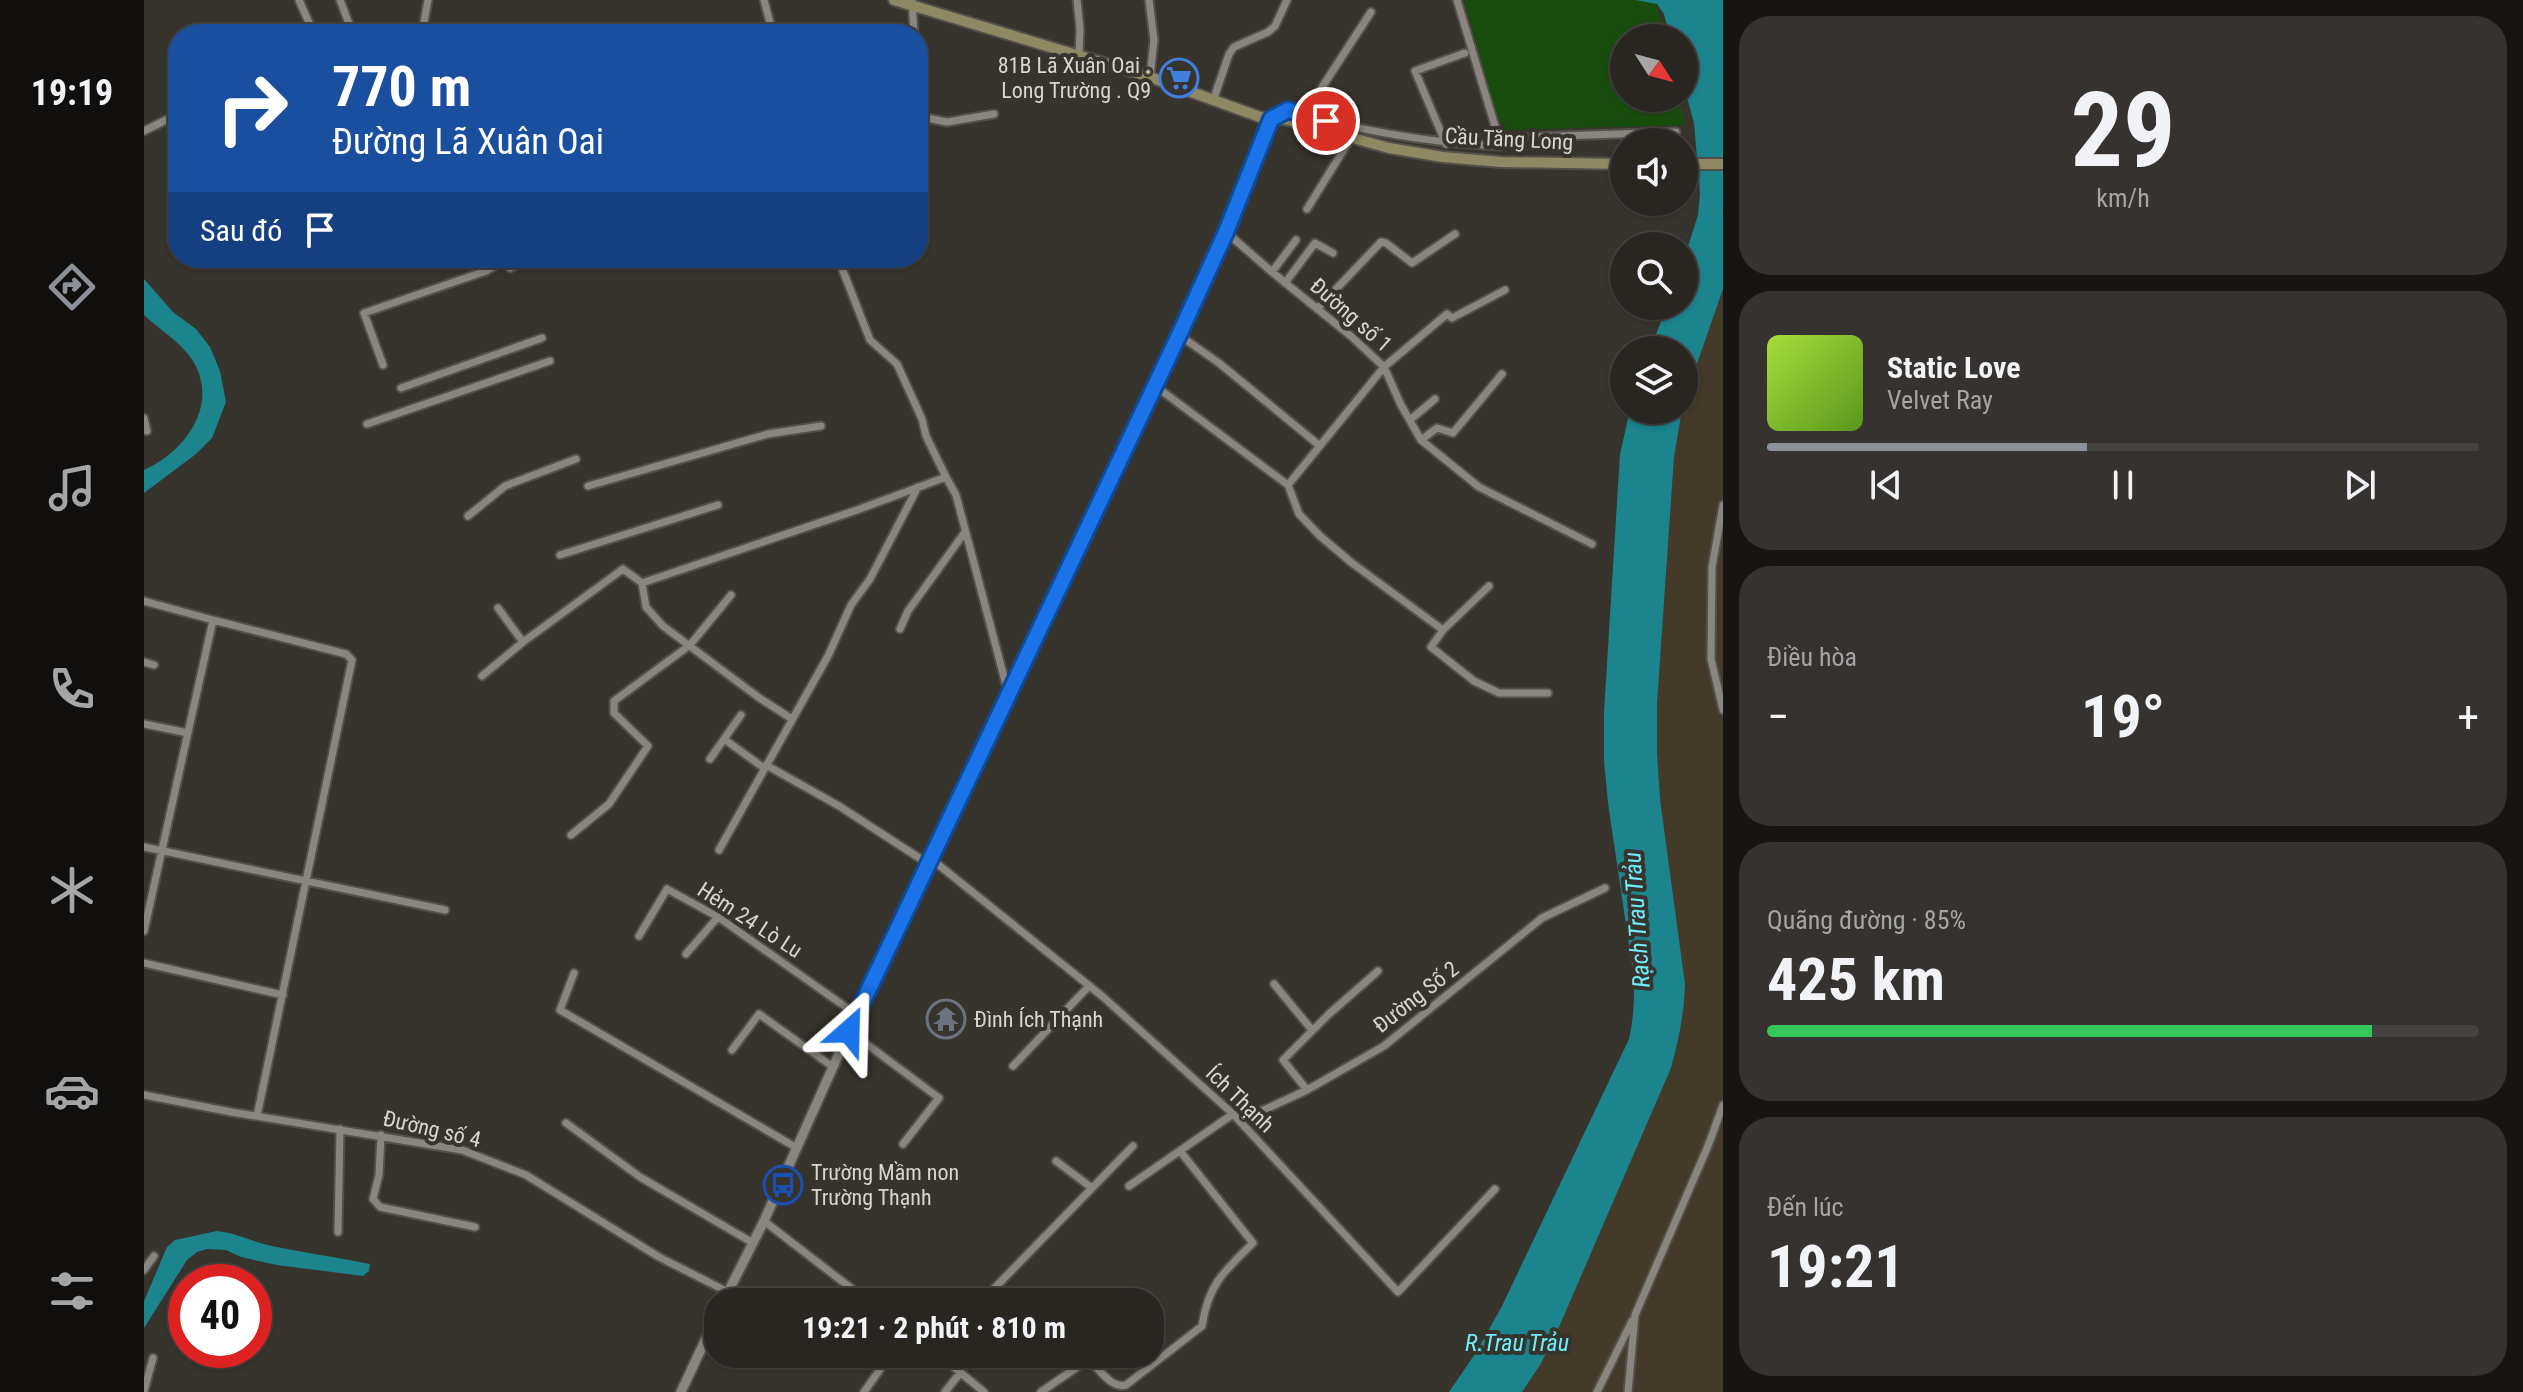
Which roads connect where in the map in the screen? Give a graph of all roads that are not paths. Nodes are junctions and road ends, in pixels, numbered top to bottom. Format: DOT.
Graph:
graph roads {
  1 [pos="299,0"];
  2 [pos="340,0"];
  3 [pos="428,0"];
  4 [pos="764,0"];
  5 [pos="894,0"];
  6 [pos="1077,0"];
  7 [pos="1149,0"];
  8 [pos="1287,0"];
  9 [pos="1457,0"];
  10 [pos="911,3"];
  11 [pos="1371,12"];
  12 [pos="310,24"];
  13 [pos="349,24"];
  14 [pos="424,24"];
  15 [pos="770,24"];
  16 [pos="913,24"];
  17 [pos="1465,53"];
  18 [pos="1079,56"];
  19 [pos="1150,77"];
  20 [pos="1213,101"];
  21 [pos="994,114"];
  22 [pos="1304,115"];
  23 [pos="168,119"];
  24 [pos="928,119"];
  25 [pos="1271,119"];
  26 [pos="144,131"];
  27 [pos="1610,136"];
  28 [pos="1351,138"];
  29 [pos="1500,142"];
  30 [pos="1446,144"];
  31 [pos="1610,164"];
  32 [pos="1698,164"];
  33 [pos="1723,164"];
  34 [pos="1307,209"];
  35 [pos="1226,232"];
  36 [pos="1455,234"];
  37 [pos="1296,240"];
  38 [pos="1333,253"];
  39 [pos="490,268"];
  40 [pos="842,268"];
  41 [pos="1272,272"];
  42 [pos="1285,283"];
  43 [pos="1505,290"];
  44 [pos="1317,309"];
  45 [pos="1179,335"];
  46 [pos="542,338"];
  47 [pos="550,361"];
  48 [pos="383,365"];
  49 [pos="1384,367"];
  50 [pos="1502,374"];
  51 [pos="1154,385"];
  52 [pos="401,388"];
  53 [pos="1435,399"];
  54 [pos="144,418"];
  55 [pos="1410,420"];
  56 [pos="367,424"];
  57 [pos="821,426"];
  58 [pos="147,431"];
  59 [pos="1421,440"];
  60 [pos="1320,446"];
  61 [pos="576,459"];
  62 [pos="946,477"];
  63 [pos="1288,485"];
  64 [pos="588,486"];
  65 [pos="918,487"];
  66 [pos="718,505"];
  67 [pos="1723,505"];
  68 [pos="468,516"];
  69 [pos="965,532"];
  70 [pos="1592,544"];
  71 [pos="560,555"];
  72 [pos="642,583"];
  73 [pos="1489,586"];
  74 [pos="731,595"];
  75 [pos="144,601"];
  76 [pos="498,608"];
  77 [pos="213,620"];
  78 [pos="900,629"];
  79 [pos="1443,630"];
  80 [pos="523,642"];
  81 [pos="690,645"];
  82 [pos="144,662"];
  83 [pos="154,665"];
  84 [pos="482,676"];
  85 [pos="1548,693"];
  86 [pos="1009,696"];
  87 [pos="1723,710"];
  88 [pos="741,715"];
  89 [pos="792,719"];
  90 [pos="144,724"];
  91 [pos="188,733"];
  92 [pos="724,739"];
  93 [pos="710,759"];
  94 [pos="765,766"];
  95 [pos="571,835"];
  96 [pos="144,847"];
  97 [pos="719,850"];
  98 [pos="162,851"];
  99 [pos="928,860"];
  100 [pos="307,881"];
  101 [pos="1605,888"];
  102 [pos="445,910"];
  103 [pos="718,917"];
  104 [pos="144,931"];
  105 [pos="639,936"];
  106 [pos="686,954"];
  107 [pos="144,963"];
  108 [pos="1378,971"];
  109 [pos="574,973"];
  110 [pos="1274,984"];
  111 [pos="1089,986"];
  112 [pos="283,995"];
  113 [pos="857,1015"];
  114 [pos="1312,1030"];
  115 [pos="849,1031"];
  116 [pos="732,1050"];
  117 [pos="1013,1066"];
  118 [pos="833,1067"];
  119 [pos="1307,1090"];
  120 [pos="144,1095"];
  121 [pos="1723,1105"];
  122 [pos="1233,1114"];
  123 [pos="257,1116"];
  124 [pos="1240,1121"];
  125 [pos="566,1123"];
  126 [pos="340,1129"];
  127 [pos="381,1135"];
  128 [pos="903,1144"];
  129 [pos="1133,1146"];
  130 [pos="797,1148"];
  131 [pos="1180,1151"];
  132 [pos="1056,1161"];
  133 [pos="1129,1186"];
  134 [pos="1092,1188"];
  135 [pos="1495,1189"];
  136 [pos="764,1221"];
  137 [pos="475,1227"];
  138 [pos="338,1232"];
  139 [pos="753,1243"];
  140 [pos="154,1256"];
  141 [pos="144,1270"];
  142 [pos="720,1288"];
  143 [pos="730,1288"];
  144 [pos="851,1288"];
  145 [pos="995,1288"];
  146 [pos="1635,1315"];
  147 [pos="704,1343"];
  148 [pos="153,1358"];
  149 [pos="881,1368"];
  150 [pos="954,1368"];
  151 [pos="960,1373"];
  152 [pos="144,1391"];
  153 [pos="681,1392"];
  154 [pos="864,1392"];
  155 [pos="945,1392"];
  156 [pos="984,1392"];
  157 [pos="1041,1392"];
  158 [pos="1597,1392"];
  159 [pos="1628,1392"];
  1 -- 12 [label="street"];
  2 -- 13 [label="street"];
  3 -- 14 [label="street"];
  4 -- 15 [label="street"];
  5 -- 10 [label="main road, Cầu Tăng Long"];
  6 -- 18 [label="street"];
  7 -- 19 [label="street"];
  8 -- 20 [label="street"];
  9 -- 29 [label="street"];
  10 -- 16 [label="street"];
  10 -- 18 [label="main road, Cầu Tăng Long"];
  11 -- 22 [label="street"];
  17 -- 30 [label="street"];
  18 -- 19 [label="main road, Cầu Tăng Long"];
  19 -- 20 [label="main road, Cầu Tăng Long"];
  20 -- 25 [label="main road, Cầu Tăng Long"];
  21 -- 24 [label="street"];
  22 -- 25 [label="street"];
  22 -- 30 [label="street"];
  23 -- 26 [label="street"];
  25 -- 28 [label="main road, Cầu Tăng Long"];
  25 -- 35 [label="street"];
  27 -- 29 [label="street"];
  28 -- 31 [label="main road, Cầu Tăng Long"];
  28 -- 34 [label="street"];
  29 -- 30 [label="street"];
  32 -- 33 [label="main road"];
  35 -- 41 [label="street, Đường số 1"];
  35 -- 45 [label="street"];
  36 -- 44 [label="street"];
  37 -- 41 [label="street"];
  38 -- 42 [label="street"];
  39 -- 48 [label="street"];
  40 -- 62 [label="street"];
  41 -- 42 [label="street, Đường số 1"];
  42 -- 44 [label="street, Đường số 1"];
  43 -- 49 [label="street"];
  44 -- 49 [label="street, Đường số 1"];
  45 -- 51 [label="street"];
  45 -- 60 [label="street"];
  46 -- 52 [label="street"];
  47 -- 56 [label="street"];
  49 -- 55 [label="street, Đường số 1"];
  49 -- 60 [label="street"];
  50 -- 59 [label="street"];
  51 -- 63 [label="street"];
  51 -- 86 [label="street"];
  53 -- 55 [label="street"];
  54 -- 58 [label="street"];
  55 -- 59 [label="street, Đường số 1"];
  57 -- 64 [label="street"];
  59 -- 70 [label="street, Đường số 1"];
  60 -- 63 [label="street"];
  61 -- 68 [label="street"];
  62 -- 65 [label="street"];
  62 -- 69 [label="street"];
  63 -- 79 [label="street"];
  65 -- 72 [label="street"];
  65 -- 89 [label="street"];
  66 -- 71 [label="street"];
  67 -- 87 [label="street"];
  69 -- 78 [label="street"];
  69 -- 86 [label="street"];
  72 -- 80 [label="street"];
  72 -- 81 [label="street"];
  73 -- 79 [label="street"];
  74 -- 81 [label="street"];
  75 -- 77 [label="street"];
  76 -- 80 [label="street"];
  77 -- 91 [label="street"];
  77 -- 100 [label="street"];
  79 -- 85 [label="street"];
  80 -- 84 [label="street"];
  81 -- 89 [label="street"];
  81 -- 95 [label="street"];
  82 -- 83 [label="street"];
  86 -- 99 [label="street"];
  88 -- 92 [label="street"];
  89 -- 94 [label="street"];
  90 -- 91 [label="street"];
  91 -- 98 [label="street"];
  92 -- 93 [label="street"];
  92 -- 94 [label="street, Ích Thạnh"];
  94 -- 97 [label="street"];
  94 -- 99 [label="street, Ích Thạnh"];
  96 -- 98 [label="street"];
  98 -- 100 [label="street"];
  98 -- 104 [label="street"];
  99 -- 111 [label="street, Ích Thạnh"];
  99 -- 113 [label="street"];
  100 -- 102 [label="street"];
  100 -- 112 [label="street"];
  101 -- 119 [label="street, Đường Số 2"];
  103 -- 105 [label="street, Hẻm 24 Lò Lu"];
  103 -- 106 [label="street"];
  103 -- 113 [label="street, Hẻm 24 Lò Lu"];
  107 -- 112 [label="street"];
  108 -- 114 [label="street"];
  109 -- 130 [label="street"];
  110 -- 114 [label="street"];
  111 -- 117 [label="street"];
  111 -- 122 [label="street, Ích Thạnh"];
  112 -- 123 [label="street"];
  113 -- 115 [label="street"];
  114 -- 119 [label="street"];
  115 -- 118 [label="street"];
  115 -- 128 [label="street"];
  116 -- 118 [label="street"];
  118 -- 130 [label="street"];
  119 -- 124 [label="street, Đường Số 2"];
  120 -- 123 [label="street, Đường số 4"];
  121 -- 146 [label="street"];
  122 -- 124 [label="street, Ích Thạnh"];
  122 -- 131 [label="street"];
  123 -- 126 [label="street, Đường số 4"];
  124 -- 135 [label="street, Ích Thạnh"];
  125 -- 139 [label="street"];
  126 -- 127 [label="street, Đường số 4"];
  126 -- 138 [label="street"];
  127 -- 137 [label="street"];
  127 -- 142 [label="street, Đường số 4"];
  129 -- 134 [label="street"];
  130 -- 136 [label="street"];
  131 -- 133 [label="street"];
  131 -- 157 [label="street"];
  132 -- 134 [label="street"];
  134 -- 145 [label="street"];
  136 -- 139 [label="street"];
  136 -- 144 [label="street"];
  139 -- 143 [label="street"];
  140 -- 141 [label="street"];
  146 -- 158 [label="street"];
  146 -- 159 [label="street"];
  147 -- 153 [label="street"];
  148 -- 152 [label="street"];
  149 -- 154 [label="street"];
  150 -- 151 [label="street"];
  151 -- 155 [label="street"];
  151 -- 156 [label="street"];
}
